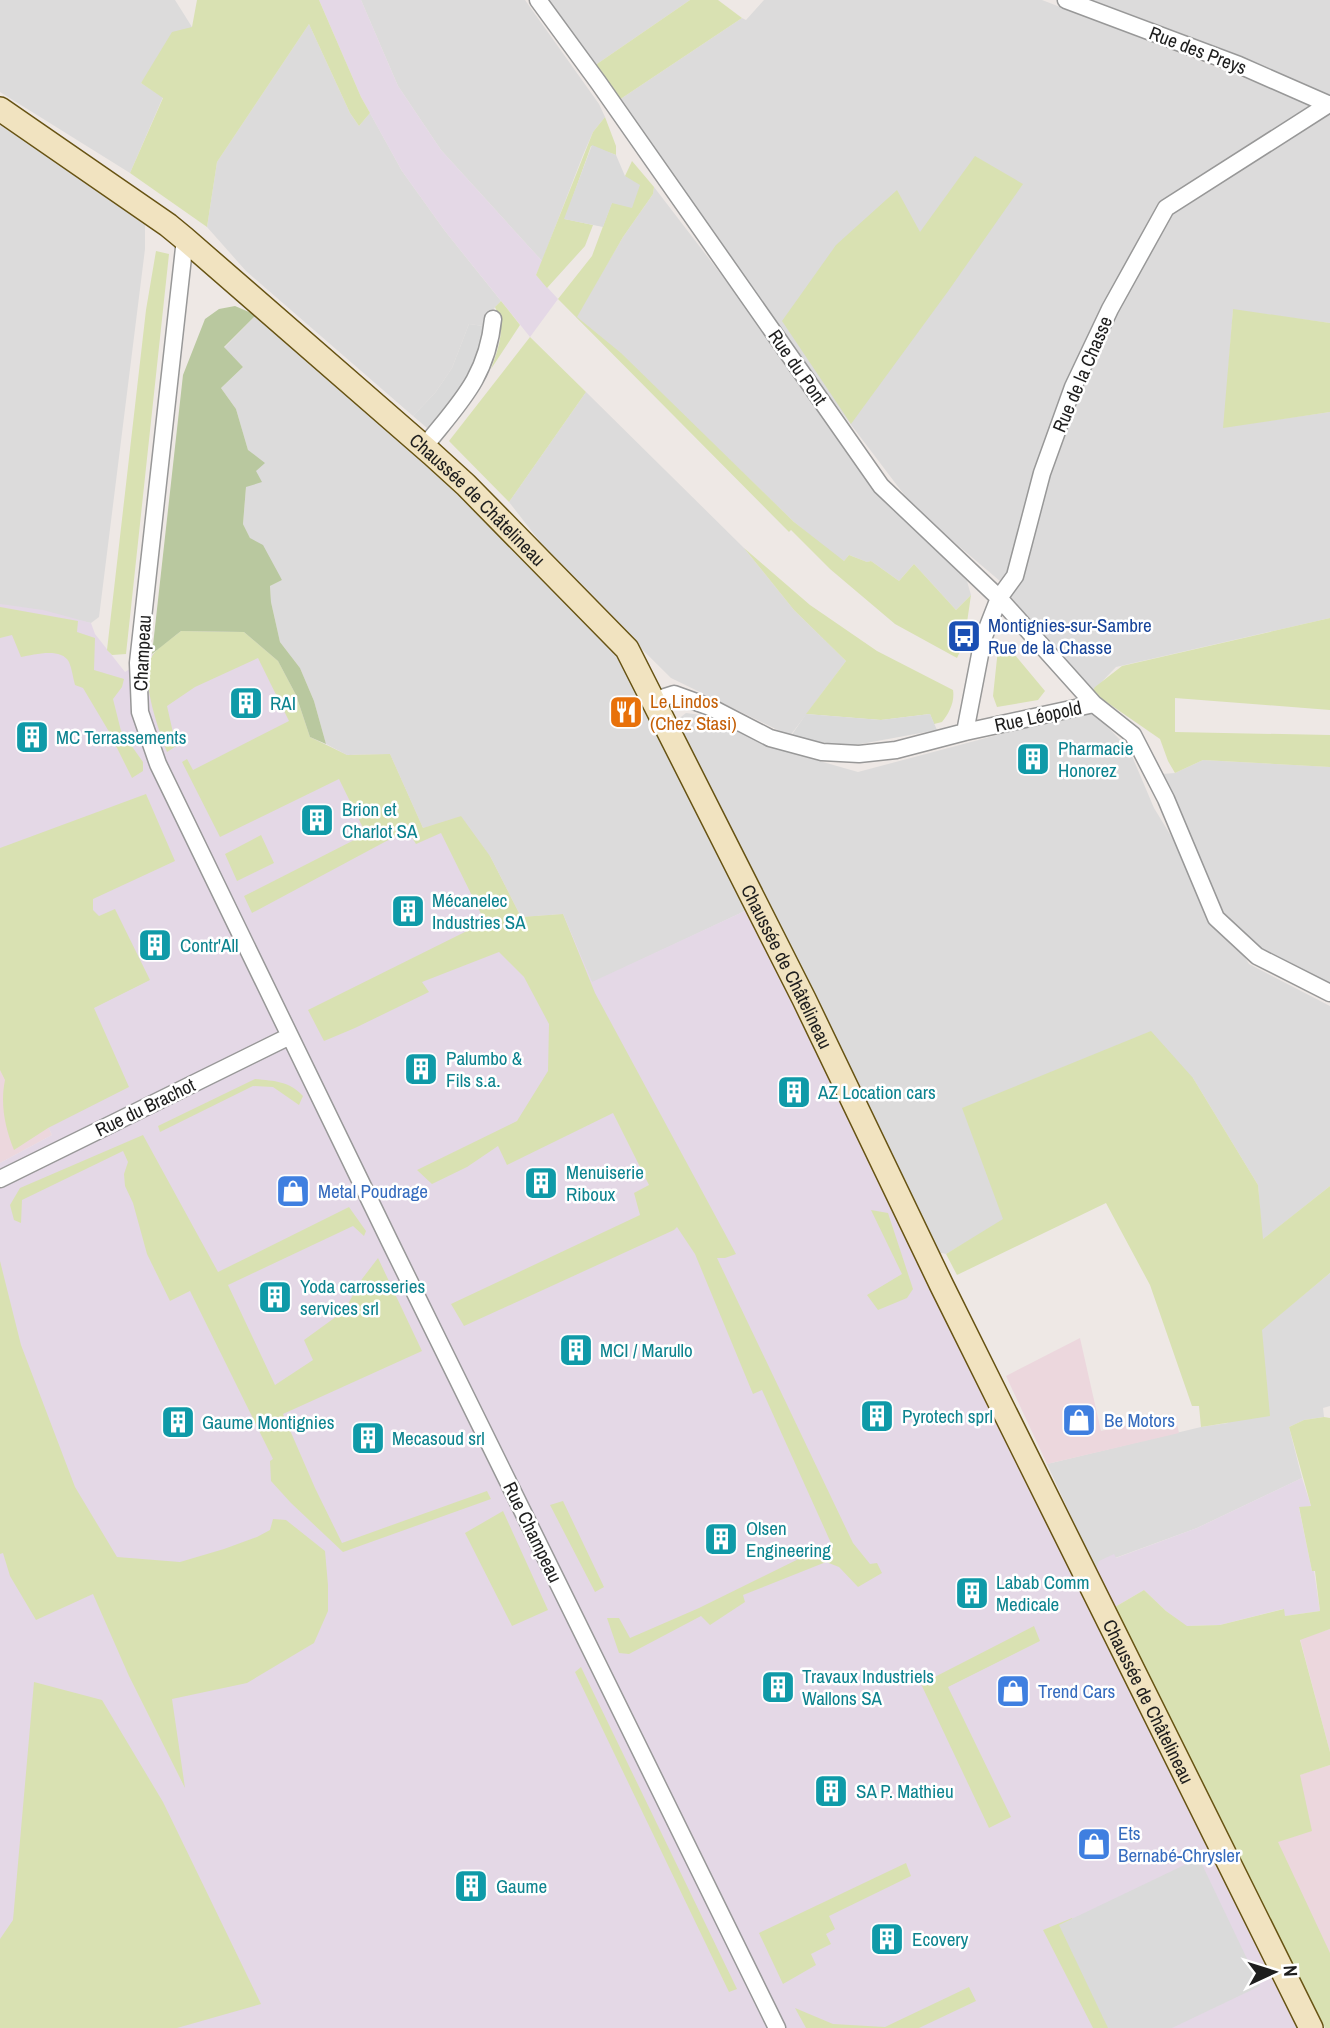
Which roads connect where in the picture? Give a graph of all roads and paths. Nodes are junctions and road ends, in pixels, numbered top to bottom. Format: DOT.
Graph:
graph roads {
  1 [pos="538,0"];
  2 [pos="1066,0"];
  3 [pos="1329,105"];
  4 [pos="0,109"];
  5 [pos="186,239"];
  6 [pos="493,319"];
  7 [pos="424,447"];
  8 [pos="999,598"];
  9 [pos="652,701"];
  10 [pos="1094,704"];
  11 [pos="965,732"];
  12 [pos="1330,993"];
  13 [pos="290,1036"];
  14 [pos="0,1179"];
  15 [pos="777,2028"];
  16 [pos="1311,2028"];
  1 -- 8 [label="street, Rue du Pont"];
  2 -- 3 [label="street, Rue des Preys"];
  3 -- 8 [label="street, Rue de la Chasse"];
  4 -- 5 [label="main road, Chaussée de Châtelineau"];
  5 -- 7 [label="main road, Chaussée de Châtelineau"];
  5 -- 13 [label="street, Champeau"];
  6 -- 7 [label="street"];
  7 -- 9 [label="main road, Chaussée de Châtelineau"];
  8 -- 10 [label="street, Rue du Pont"];
  8 -- 11 [label="street, Rue de la Chasse"];
  9 -- 11 [label="street, Rue Léopold"];
  9 -- 16 [label="main road, Chaussée de Châtelineau"];
  10 -- 11 [label="street, Rue Léopold"];
  10 -- 12 [label="street, Rue Léopold"];
  13 -- 14 [label="street, Rue du Brachot"];
  13 -- 15 [label="street, Rue Champeau"];
}
